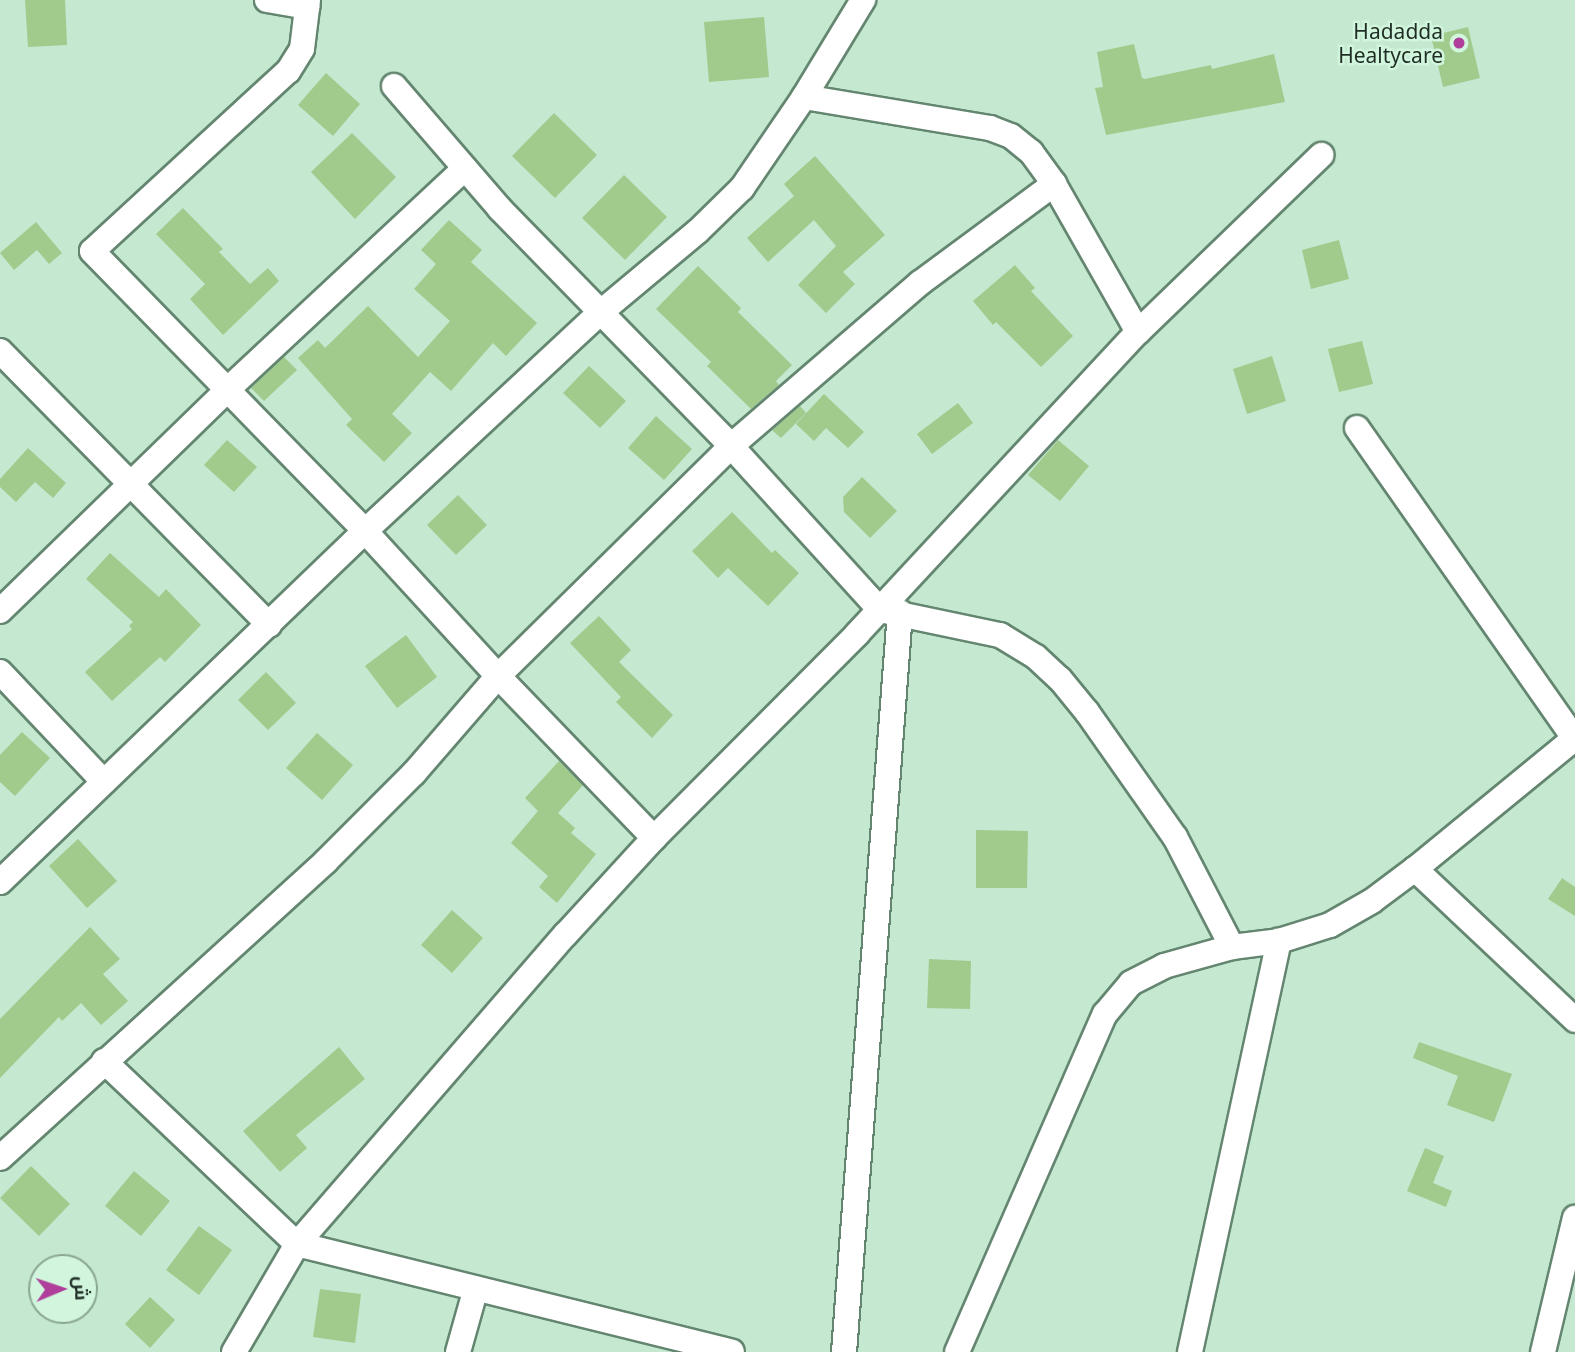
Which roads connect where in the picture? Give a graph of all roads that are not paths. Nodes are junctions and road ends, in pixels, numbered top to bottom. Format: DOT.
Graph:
graph roads {
  1 [pos="267,0"];
  2 [pos="863,0"];
  3 [pos="307,4"];
  4 [pos="394,86"];
  5 [pos="804,97"];
  6 [pos="1321,155"];
  7 [pos="465,168"];
  8 [pos="1054,184"];
  9 [pos="601,312"];
  10 [pos="1138,332"];
  11 [pos="0,351"];
  12 [pos="227,390"];
  13 [pos="1357,428"];
  14 [pos="731,446"];
  15 [pos="131,483"];
  16 [pos="365,531"];
  17 [pos="0,611"];
  18 [pos="890,611"];
  19 [pos="269,625"];
  20 [pos="0,672"];
  21 [pos="498,676"];
  22 [pos="1575,738"];
  23 [pos="104,782"];
  24 [pos="654,838"];
  25 [pos="1415,869"];
  26 [pos="0,882"];
  27 [pos="1279,941"];
  28 [pos="1232,947"];
  29 [pos="1575,1020"];
  30 [pos="104,1062"];
  31 [pos="0,1158"];
  32 [pos="1575,1218"];
  33 [pos="298,1244"];
  34 [pos="476,1288"];
  35 [pos="234,1352"];
  36 [pos="458,1352"];
  37 [pos="732,1352"];
  38 [pos="844,1352"];
  39 [pos="957,1352"];
  40 [pos="1190,1352"];
  41 [pos="1543,1352"];
  1 -- 3 [label="street"];
  2 -- 5 [label="street"];
  3 -- 12 [label="street"];
  4 -- 7 [label="street"];
  5 -- 8 [label="street"];
  5 -- 9 [label="street"];
  6 -- 10 [label="street"];
  7 -- 9 [label="street"];
  7 -- 12 [label="street"];
  8 -- 10 [label="street"];
  8 -- 14 [label="street"];
  9 -- 14 [label="street"];
  9 -- 16 [label="street"];
  10 -- 18 [label="street"];
  11 -- 15 [label="street"];
  12 -- 15 [label="street"];
  12 -- 16 [label="street"];
  13 -- 22 [label="street"];
  14 -- 18 [label="street"];
  14 -- 21 [label="street"];
  15 -- 17 [label="street"];
  15 -- 19 [label="street"];
  16 -- 19 [label="street"];
  16 -- 21 [label="street"];
  18 -- 24 [label="street"];
  18 -- 28 [label="street"];
  18 -- 38 [label="street"];
  19 -- 23 [label="street"];
  20 -- 23 [label="street"];
  21 -- 24 [label="street"];
  21 -- 30 [label="street"];
  22 -- 25 [label="street"];
  23 -- 26 [label="street"];
  24 -- 33 [label="street"];
  25 -- 27 [label="street"];
  25 -- 29 [label="street"];
  27 -- 28 [label="street"];
  27 -- 40 [label="street"];
  28 -- 39 [label="street"];
  30 -- 31 [label="street"];
  30 -- 33 [label="street"];
  32 -- 41 [label="street"];
  33 -- 34 [label="street"];
  33 -- 35 [label="street"];
  34 -- 36 [label="street"];
  34 -- 37 [label="street"];
}
